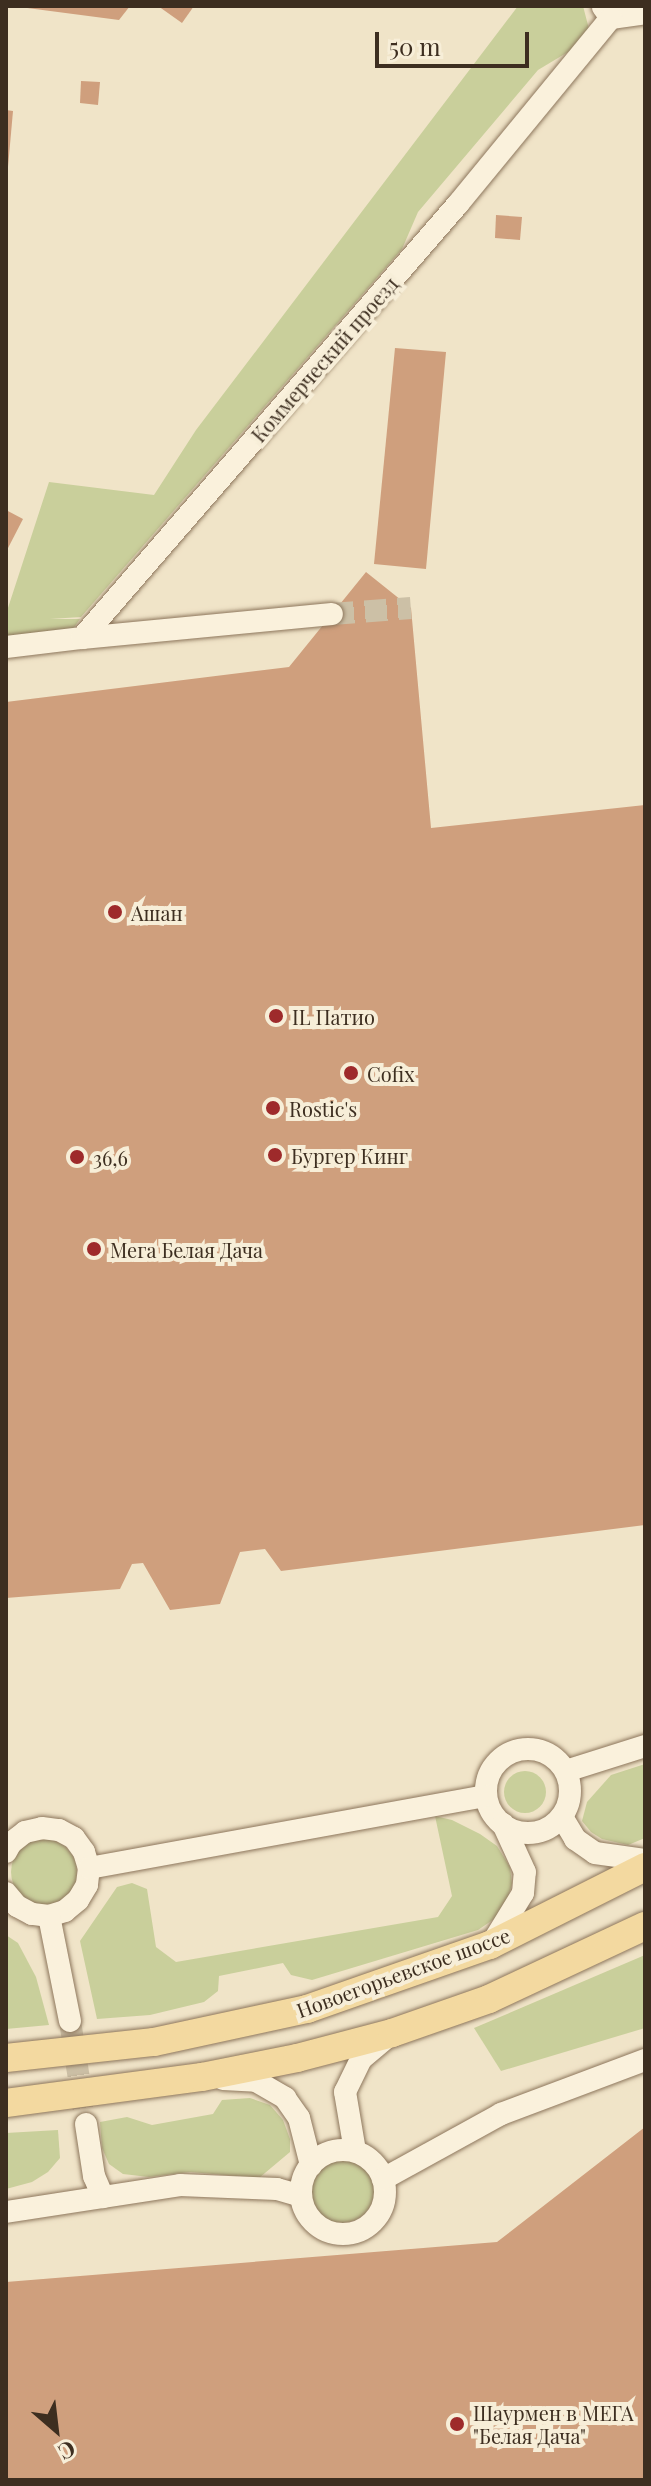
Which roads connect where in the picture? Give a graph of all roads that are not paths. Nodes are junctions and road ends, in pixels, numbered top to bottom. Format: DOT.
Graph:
graph roads {
  1 [pos="606,12"];
  2 [pos="645,13"];
  3 [pos="332,614"];
  4 [pos="82,638"];
  5 [pos="6,647"];
  6 [pos="645,1746"];
  7 [pos="566,1771"];
  8 [pos="486,1796"];
  9 [pos="562,1817"];
  10 [pos="503,1824"];
  11 [pos="6,1852"];
  12 [pos="645,1860"];
  13 [pos="645,1867"];
  14 [pos="89,1868"];
  15 [pos="6,1893"];
  16 [pos="49,1916"];
  17 [pos="645,1926"];
  18 [pos="490,1945"];
  19 [pos="70,2021"];
  20 [pos="392,2033"];
  21 [pos="6,2058"];
  22 [pos="645,2060"];
  23 [pos="202,2077"];
  24 [pos="6,2103"];
  25 [pos="86,2124"];
  26 [pos="355,2151"];
  27 [pos="311,2165"];
  28 [pos="383,2179"];
  29 [pos="301,2196"];
  30 [pos="103,2197"];
  31 [pos="6,2212"];
  1 -- 2 [label="street"];
  1 -- 4 [label="street, Коммерческий проезд"];
  3 -- 4 [label="street"];
  4 -- 5 [label="street"];
  6 -- 7 [label="street"];
  7 -- 8 [label="street"];
  7 -- 9 [label="street"];
  8 -- 10 [label="street"];
  8 -- 14 [label="street"];
  9 -- 10 [label="street"];
  9 -- 12 [label="street"];
  10 -- 18 [label="street"];
  11 -- 14 [label="street"];
  13 -- 18 [label="main road, Новоегорьевское шоссе"];
  14 -- 16 [label="street"];
  15 -- 16 [label="street"];
  16 -- 19 [label="street"];
  17 -- 20 [label="main road"];
  18 -- 21 [label="main road, Новоегорьевское шоссе"];
  20 -- 23 [label="main road"];
  20 -- 26 [label="street"];
  22 -- 28 [label="street"];
  23 -- 24 [label="main road"];
  23 -- 27 [label="street"];
  25 -- 30 [label="street"];
  26 -- 27 [label="street"];
  26 -- 28 [label="street"];
  27 -- 29 [label="street"];
  28 -- 29 [label="street"];
  29 -- 30 [label="street"];
  30 -- 31 [label="street"];
}
